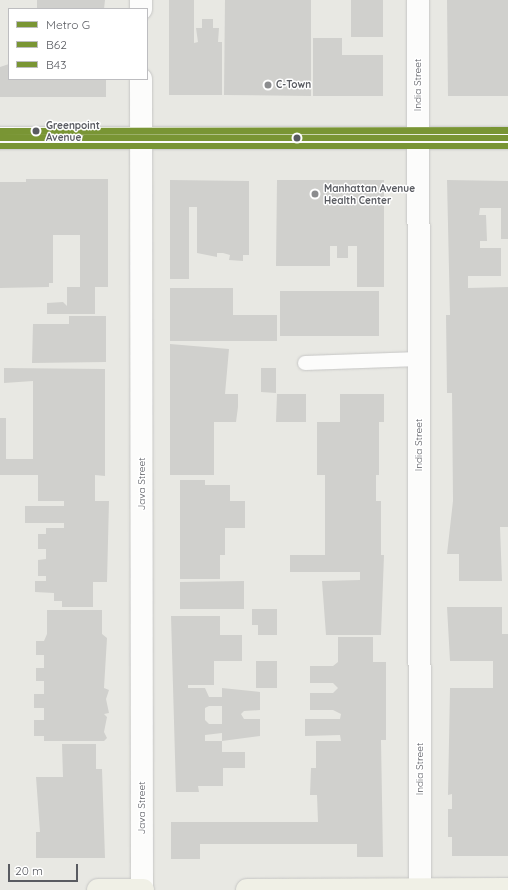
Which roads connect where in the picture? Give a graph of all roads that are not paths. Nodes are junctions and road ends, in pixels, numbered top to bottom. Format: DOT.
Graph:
graph roads {
  1 [pos="418,0"];
  2 [pos="141,80"];
  3 [pos="0,138"];
  4 [pos="142,138"];
  5 [pos="508,138"];
  6 [pos="418,139"];
  7 [pos="419,358"];
  8 [pos="305,363"];
  9 [pos="508,889"];
  10 [pos="98,890"];
  11 [pos="142,890"];
  12 [pos="247,890"];
  13 [pos="420,890"];
  1 -- 6 [label="street, India Street"];
  2 -- 4 [label="street, Java Street"];
  3 -- 4 [label="street"];
  4 -- 6 [label="street"];
  4 -- 11 [label="street, Java Street"];
  5 -- 6 [label="street"];
  6 -- 7 [label="street, India Street"];
  7 -- 8 [label="lane"];
  7 -- 13 [label="street, India Street"];
  9 -- 13 [label="main road"];
  10 -- 11 [label="main road"];
  12 -- 13 [label="main road"];
}
